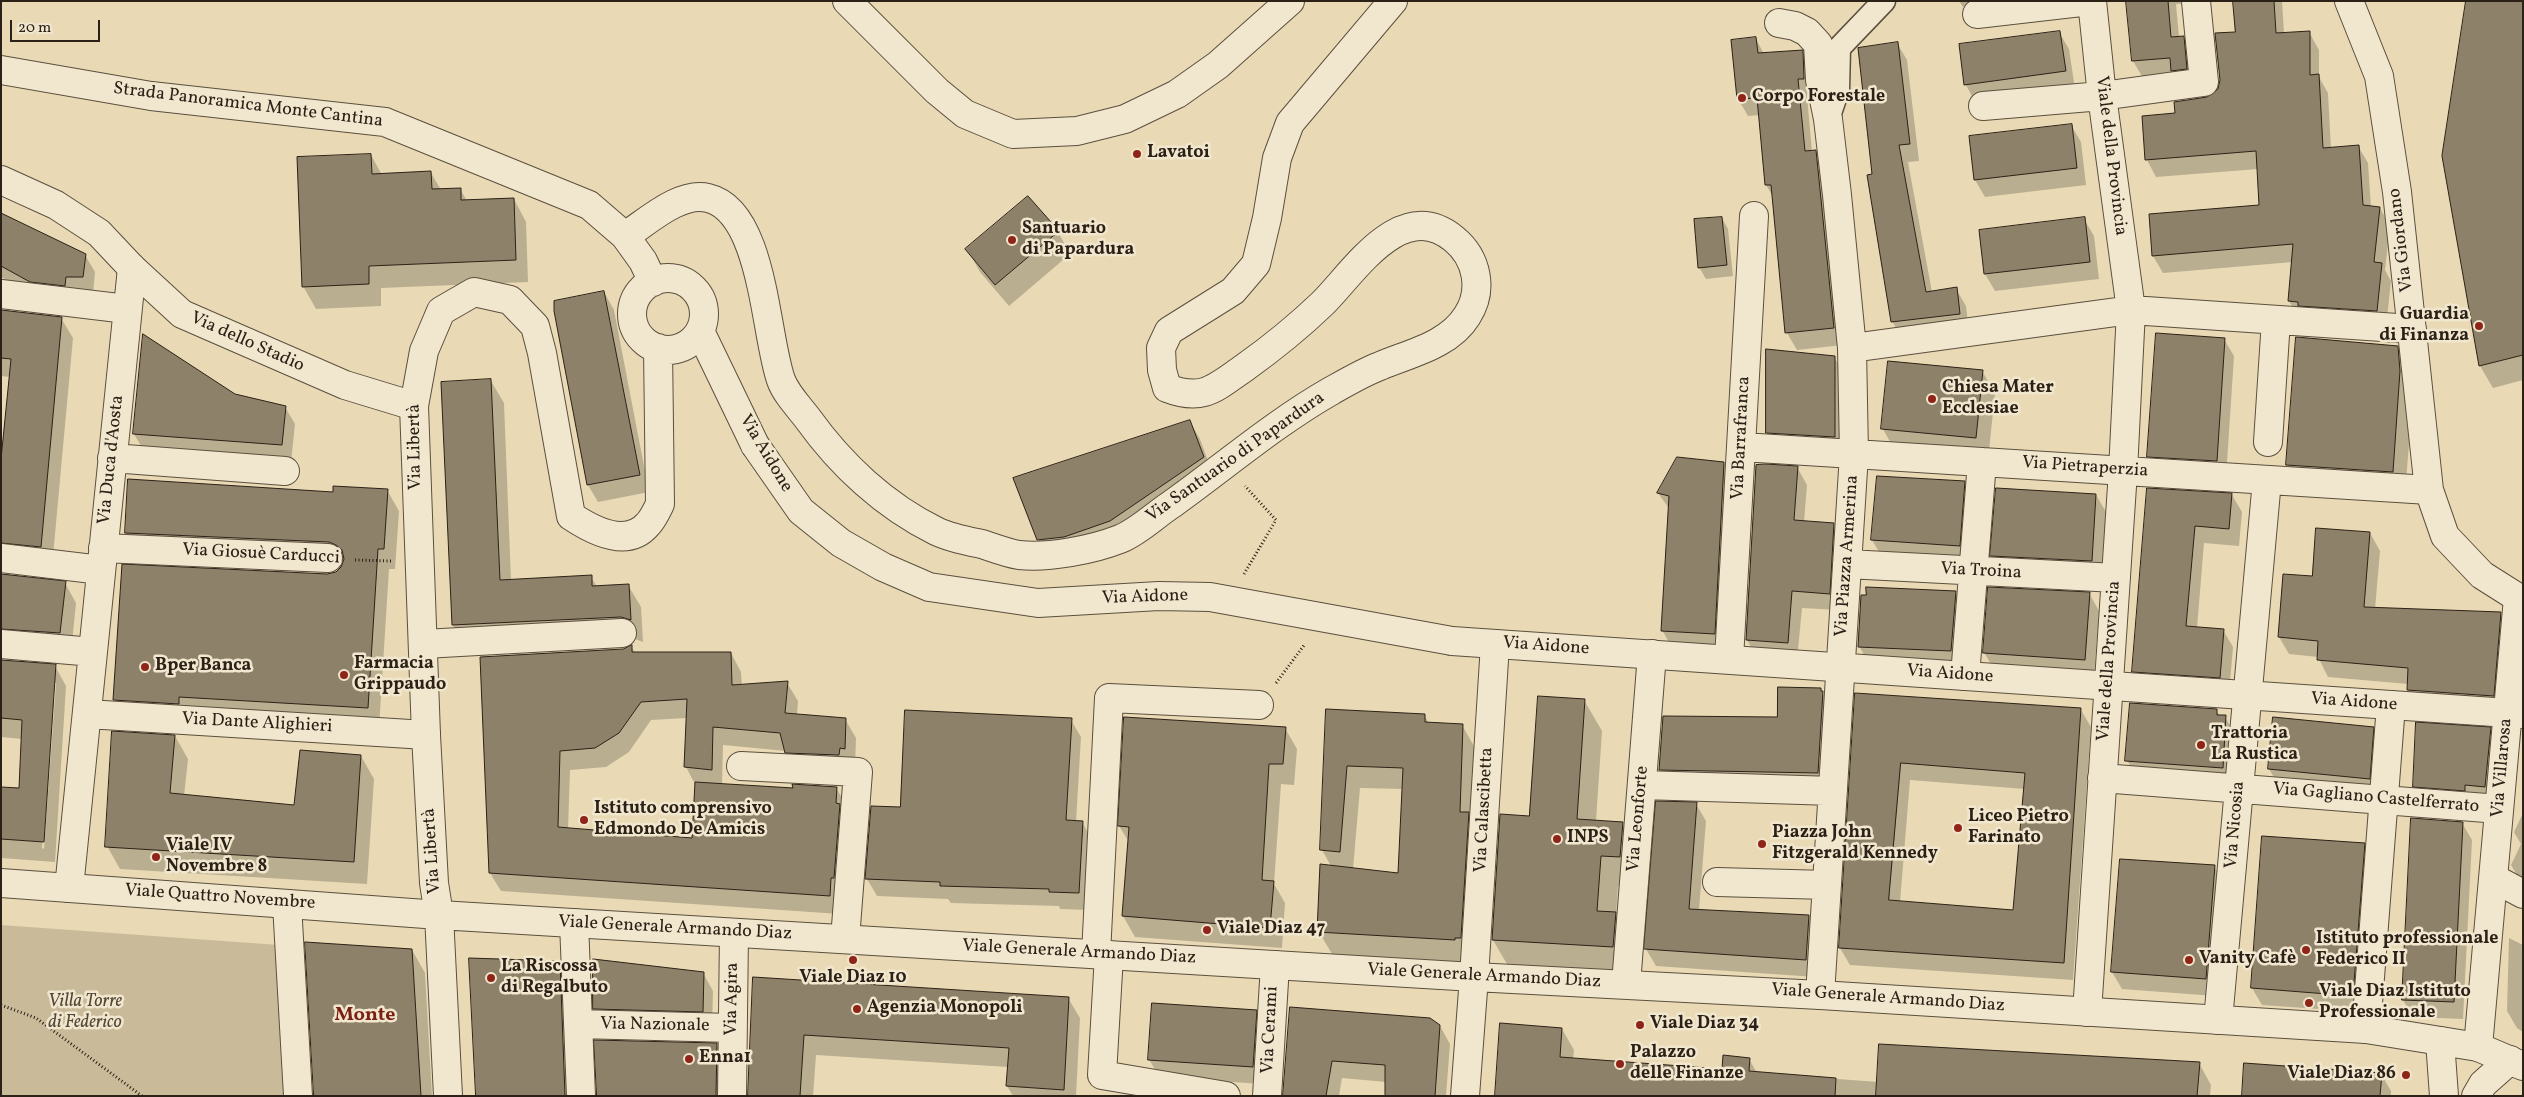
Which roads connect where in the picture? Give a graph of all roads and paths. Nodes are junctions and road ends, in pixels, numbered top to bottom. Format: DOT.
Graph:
graph roads {
  1 [pos="847,1"];
  2 [pos="1290,1"];
  3 [pos="1393,1"];
  4 [pos="1884,1"];
  5 [pos="2091,1"];
  6 [pos="2196,1"];
  7 [pos="2349,1"];
  8 [pos="1976,14"];
  9 [pos="1779,23"];
  10 [pos="1,70"];
  11 [pos="2102,96"];
  12 [pos="1983,106"];
  13 [pos="1828,118"];
  14 [pos="1,180"];
  15 [pos="1754,216"];
  16 [pos="625,236"];
  17 [pos="132,268"];
  18 [pos="653,282"];
  19 [pos="1,294"];
  20 [pos="127,309"];
  21 [pos="2131,310"];
  22 [pos="2276,320"];
  23 [pos="2412,329"];
  24 [pos="700,331"];
  25 [pos="658,348"];
  26 [pos="1852,348"];
  27 [pos="414,406"];
  28 [pos="2268,442"];
  29 [pos="1742,447"];
  30 [pos="1854,454"];
  31 [pos="112,458"];
  32 [pos="1982,462"];
  33 [pos="285,471"];
  34 [pos="2123,471"];
  35 [pos="2267,480"];
  36 [pos="2429,490"];
  37 [pos="1,558"];
  38 [pos="328,558"];
  39 [pos="102,559"];
  40 [pos="419,563"];
  41 [pos="1847,564"];
  42 [pos="1972,572"];
  43 [pos="2116,578"];
  44 [pos="2520,600"];
  45 [pos="622,633"];
  46 [pos="1,644"];
  47 [pos="424,644"];
  48 [pos="1496,644"];
  49 [pos="93,652"];
  50 [pos="1652,654"];
  51 [pos="1728,660"];
  52 [pos="1840,667"];
  53 [pos="1965,676"];
  54 [pos="2109,686"];
  55 [pos="2248,695"];
  56 [pos="1259,705"];
  57 [pos="2391,705"];
  58 [pos="87,714"];
  59 [pos="2515,714"];
  60 [pos="426,735"];
  61 [pos="741,766"];
  62 [pos="2102,778"];
  63 [pos="1642,785"];
  64 [pos="2239,789"];
  65 [pos="1832,791"];
  66 [pos="2384,800"];
  67 [pos="2499,809"];
  68 [pos="2493,878"];
  69 [pos="1,882"];
  70 [pos="1717,882"];
  71 [pos="1827,885"];
  72 [pos="70,888"];
  73 [pos="2523,894"];
  74 [pos="287,904"];
  75 [pos="439,915"];
  76 [pos="574,923"];
  77 [pos="734,933"];
  78 [pos="845,939"];
  79 [pos="1103,955"];
  80 [pos="1275,965"];
  81 [pos="1474,977"];
  82 [pos="1626,984"];
  83 [pos="1820,994"];
  84 [pos="1,1005"];
  85 [pos="2087,1012"];
  86 [pos="2218,1020"];
  87 [pos="578,1024"];
  88 [pos="732,1028"];
  89 [pos="2366,1029"];
  90 [pos="2440,1041"];
  91 [pos="2478,1047"];
  92 [pos="2516,1063"];
  93 [pos="142,1096"];
  94 [pos="298,1096"];
  95 [pos="448,1096"];
  96 [pos="581,1096"];
  97 [pos="732,1096"];
  98 [pos="1226,1096"];
  99 [pos="1267,1096"];
  100 [pos="1465,1096"];
  101 [pos="2444,1096"];
  102 [pos="2476,1096"];
  1 -- 2 [label="street"];
  3 -- 16 [label="street, Via Santuario di Papardura"];
  4 -- 13 [label="street, Via Piazza Armerina"];
  5 -- 8 [label="street"];
  5 -- 11 [label="street, Viale della Provincia"];
  6 -- 11 [label="street"];
  7 -- 23 [label="street, Via Giordano"];
  9 -- 13 [label="street, Via Piazza Armerina"];
  10 -- 16 [label="street, Strada Panoramica Monte Cantina"];
  11 -- 12 [label="street"];
  11 -- 21 [label="street, Viale della Provincia"];
  13 -- 26 [label="street, Via Piazza Armerina"];
  14 -- 17 [label="street, Via dello Stadio"];
  15 -- 29 [label="street, Via Barrafranca"];
  16 -- 18 [label="street, Strada Panoramica Monte Cantina"];
  17 -- 20 [label="street, Via Duca d'Aosta"];
  17 -- 27 [label="street, Via dello Stadio"];
  18 -- 24 [label="street"];
  18 -- 25 [label="street"];
  19 -- 20 [label="street"];
  20 -- 31 [label="street, Via Duca d'Aosta"];
  21 -- 22 [label="street"];
  21 -- 26 [label="street"];
  21 -- 34 [label="street, Viale della Provincia"];
  22 -- 23 [label="street"];
  22 -- 28 [label="street"];
  23 -- 36 [label="street, Via Giordano"];
  24 -- 25 [label="street"];
  24 -- 48 [label="street, Via Aidone, bridge"];
  25 -- 27 [label="street, Via Libertà"];
  26 -- 30 [label="street, Via Piazza Armerina"];
  27 -- 40 [label="street, Via Libertà"];
  29 -- 30 [label="street, Via Pietraperzia"];
  29 -- 51 [label="street, Via Barrafranca"];
  30 -- 32 [label="street, Via Pietraperzia"];
  30 -- 41 [label="street, Via Piazza Armerina"];
  31 -- 33 [label="street"];
  31 -- 39 [label="street, Via Duca d'Aosta"];
  32 -- 34 [label="street, Via Pietraperzia"];
  32 -- 42 [label="street"];
  34 -- 35 [label="street, Via Pietraperzia"];
  34 -- 43 [label="street, Viale della Provincia"];
  35 -- 36 [label="street, Via Pietraperzia"];
  35 -- 55 [label="street, Via Nicosia"];
  36 -- 44 [label="street, Via Giordano"];
  37 -- 39 [label="street, Via Giosuè Carducci"];
  38 -- 39 [label="street, Via Giosuè Carducci"];
  38 -- 40 [label="path, Via Giosuè Carducci"];
  39 -- 49 [label="street, Via Duca d'Aosta"];
  40 -- 47 [label="street, Via Libertà"];
  41 -- 42 [label="street, Via Troina"];
  41 -- 52 [label="street, Via Piazza Armerina"];
  42 -- 43 [label="street, Via Troina"];
  42 -- 53 [label="street"];
  43 -- 54 [label="street, Viale della Provincia"];
  44 -- 59 [label="street, Via Villarosa"];
  45 -- 47 [label="street"];
  46 -- 49 [label="street"];
  47 -- 60 [label="street, Via Libertà"];
  48 -- 50 [label="street, Via Aidone"];
  48 -- 81 [label="street, Via Calascibetta"];
  49 -- 58 [label="street, Via Duca d'Aosta"];
  50 -- 51 [label="street, Via Aidone"];
  50 -- 63 [label="street, Via Leonforte"];
  51 -- 52 [label="street, Via Aidone"];
  52 -- 53 [label="street, Via Aidone"];
  52 -- 65 [label="street, Via Piazza Armerina"];
  53 -- 54 [label="street, Via Aidone"];
  54 -- 55 [label="street, Via Aidone"];
  54 -- 62 [label="street, Viale della Provincia"];
  55 -- 57 [label="street, Via Aidone"];
  55 -- 64 [label="street, Via Nicosia"];
  56 -- 79 [label="street"];
  57 -- 59 [label="street, Via Aidone"];
  57 -- 66 [label="street"];
  58 -- 60 [label="street, Via Dante Alighieri"];
  58 -- 72 [label="street, Via Duca d'Aosta"];
  59 -- 67 [label="street, Via Villarosa"];
  60 -- 75 [label="street, Via Libertà"];
  61 -- 78 [label="street"];
  62 -- 64 [label="street, Via Gagliano Castelferrato"];
  62 -- 85 [label="street, Viale della Provincia"];
  63 -- 65 [label="street"];
  63 -- 82 [label="street, Via Leonforte"];
  64 -- 66 [label="street, Via Gagliano Castelferrato"];
  64 -- 86 [label="street, Via Nicosia"];
  65 -- 71 [label="street, Via Piazza Armerina"];
  66 -- 67 [label="street, Via Gagliano Castelferrato"];
  66 -- 89 [label="street"];
  67 -- 68 [label="street, Via Villarosa"];
  68 -- 73 [label="street"];
  68 -- 91 [label="street, Via Villarosa"];
  69 -- 72 [label="street, Viale Quattro Novembre"];
  70 -- 71 [label="street"];
  71 -- 83 [label="street, Via Piazza Armerina"];
  72 -- 74 [label="street, Viale Quattro Novembre"];
  74 -- 75 [label="street, Viale Quattro Novembre"];
  74 -- 94 [label="street"];
  75 -- 76 [label="street, Viale Generale Armando Diaz"];
  75 -- 95 [label="street, Via Libertà"];
  76 -- 77 [label="street, Viale Generale Armando Diaz"];
  76 -- 87 [label="street, Via Nazionale"];
  77 -- 78 [label="street, Viale Generale Armando Diaz"];
  77 -- 88 [label="street, Via Agira"];
  78 -- 79 [label="street, Viale Generale Armando Diaz"];
  79 -- 80 [label="street, Viale Generale Armando Diaz"];
  79 -- 98 [label="street"];
  80 -- 81 [label="street, Viale Generale Armando Diaz"];
  80 -- 99 [label="street, Via Cerami"];
  81 -- 82 [label="street, Viale Generale Armando Diaz"];
  81 -- 100 [label="street, Via Calascibetta"];
  82 -- 83 [label="street, Viale Generale Armando Diaz"];
  83 -- 85 [label="street, Viale Generale Armando Diaz"];
  84 -- 93 [label="path"];
  85 -- 86 [label="street, Viale Generale Armando Diaz"];
  86 -- 89 [label="street, Viale Generale Armando Diaz"];
  87 -- 88 [label="street, Via Nazionale"];
  87 -- 96 [label="street, Via Nazionale"];
  88 -- 97 [label="street, Via Agira"];
  89 -- 90 [label="street, Viale Generale Armando Diaz"];
  90 -- 91 [label="street, Viale Generale Armando Diaz"];
  90 -- 101 [label="street"];
  91 -- 92 [label="street, Viale Generale Armando Diaz"];
  92 -- 102 [label="street"];
}
